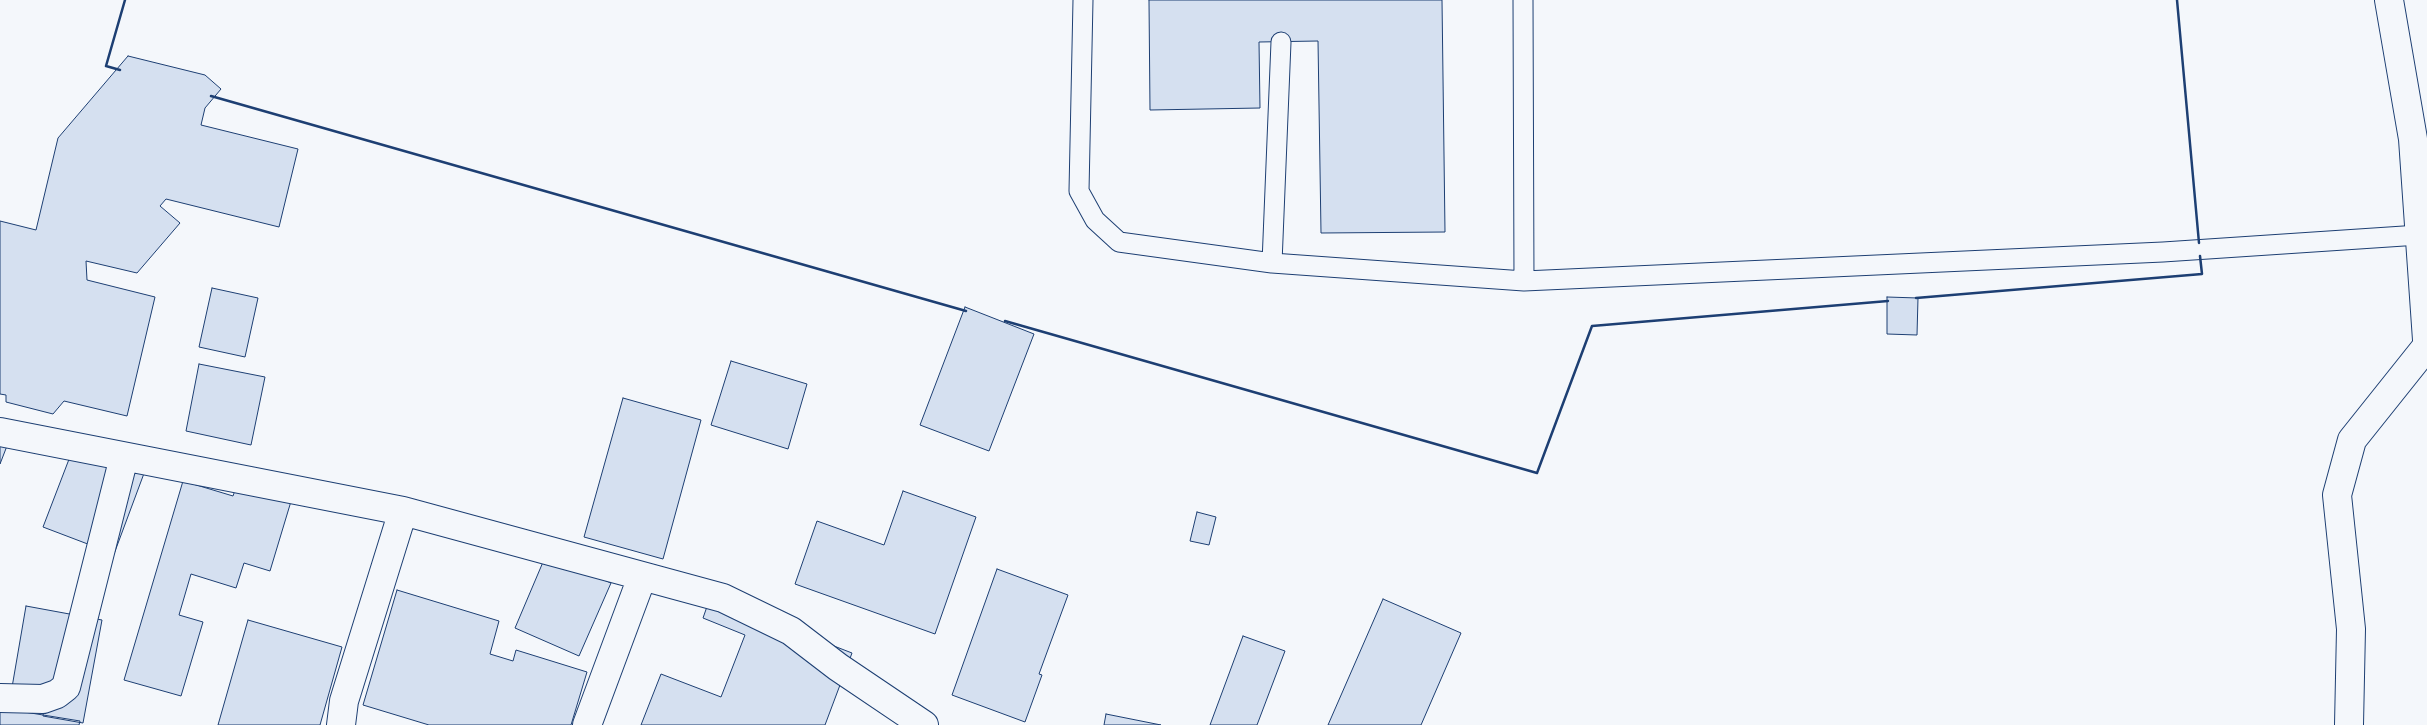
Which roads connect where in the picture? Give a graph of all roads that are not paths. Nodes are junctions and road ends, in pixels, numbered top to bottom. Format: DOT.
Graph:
graph roads {
  1 [pos="1083,0"];
  2 [pos="1523,0"];
  3 [pos="2389,0"];
  4 [pos="1281,42"];
  5 [pos="2419,235"];
  6 [pos="1272,263"];
  7 [pos="1524,281"];
  8 [pos="2427,340"];
  9 [pos="2427,346"];
  10 [pos="0,432"];
  11 [pos="124,457"];
  12 [pos="404,511"];
  13 [pos="642,577"];
  14 [pos="0,698"];
  15 [pos="341,725"];
  16 [pos="587,725"];
  17 [pos="924,725"];
  18 [pos="2349,725"];
  1 -- 6 [label="lane"];
  2 -- 7 [label="lane"];
  3 -- 5 [label="main road"];
  4 -- 6 [label="lane"];
  5 -- 7 [label="lane"];
  5 -- 8 [label="main road"];
  6 -- 7 [label="lane"];
  9 -- 18 [label="main road"];
  10 -- 11 [label="main road"];
  11 -- 12 [label="main road"];
  11 -- 14 [label="main road"];
  12 -- 13 [label="main road"];
  12 -- 15 [label="main road"];
  13 -- 16 [label="main road"];
  13 -- 17 [label="main road"];
}
